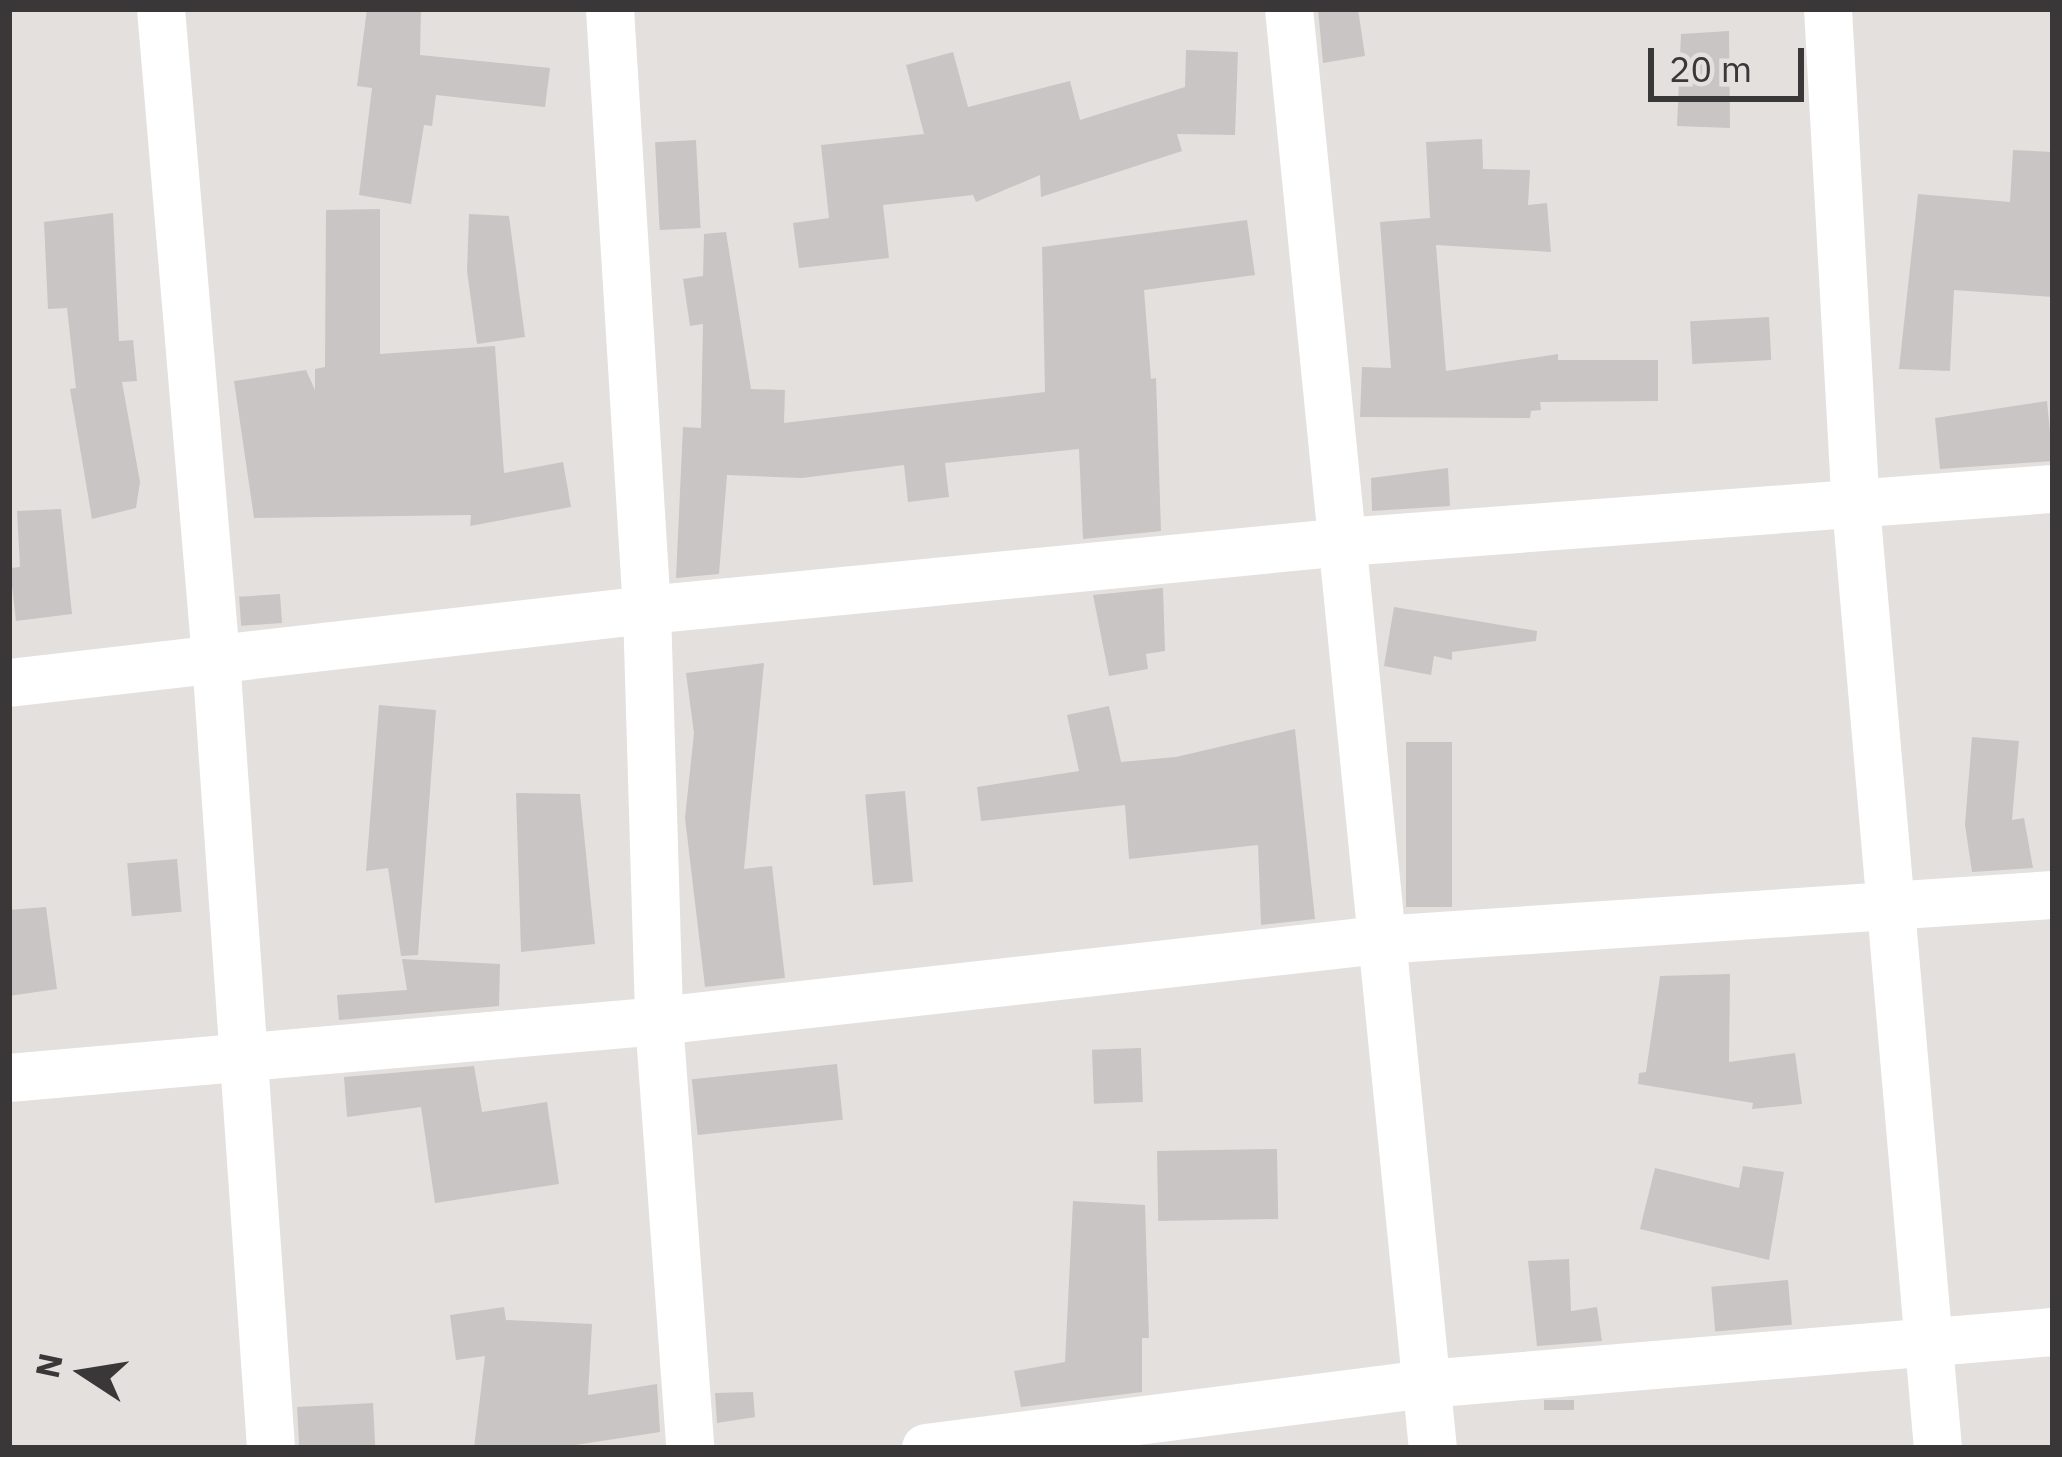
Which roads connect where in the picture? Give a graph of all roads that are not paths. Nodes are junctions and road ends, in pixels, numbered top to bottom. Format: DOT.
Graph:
graph roads {
  1 [pos="161,9"];
  2 [pos="610,9"];
  3 [pos="1289,9"];
  4 [pos="1828,9"];
  5 [pos="2053,488"];
  6 [pos="1856,506"];
  7 [pos="1344,542"];
  8 [pos="647,610"];
  9 [pos="216,658"];
  10 [pos="9,683"];
  11 [pos="2053,895"];
  12 [pos="1892,904"];
  13 [pos="1381,940"];
  14 [pos="659,1022"];
  15 [pos="246,1055"];
  16 [pos="9,1078"];
  17 [pos="2053,1332"];
  18 [pos="1933,1344"];
  19 [pos="1426,1384"];
  20 [pos="272,1448"];
  21 [pos="690,1448"];
  22 [pos="926,1448"];
  23 [pos="1433,1448"];
  24 [pos="1939,1448"];
  1 -- 9 [label="street"];
  2 -- 8 [label="street"];
  3 -- 7 [label="street"];
  4 -- 6 [label="street"];
  5 -- 6 [label="street"];
  6 -- 7 [label="street"];
  6 -- 12 [label="street"];
  7 -- 8 [label="street"];
  7 -- 13 [label="street"];
  8 -- 9 [label="street"];
  8 -- 14 [label="street"];
  9 -- 10 [label="street"];
  9 -- 15 [label="street"];
  11 -- 12 [label="street"];
  12 -- 13 [label="street"];
  12 -- 18 [label="street"];
  13 -- 14 [label="street"];
  13 -- 19 [label="street"];
  14 -- 15 [label="street"];
  14 -- 21 [label="street"];
  15 -- 16 [label="street"];
  15 -- 20 [label="street"];
  17 -- 18 [label="street"];
  18 -- 19 [label="street"];
  18 -- 24 [label="street"];
  19 -- 22 [label="street"];
  19 -- 23 [label="street"];
}
